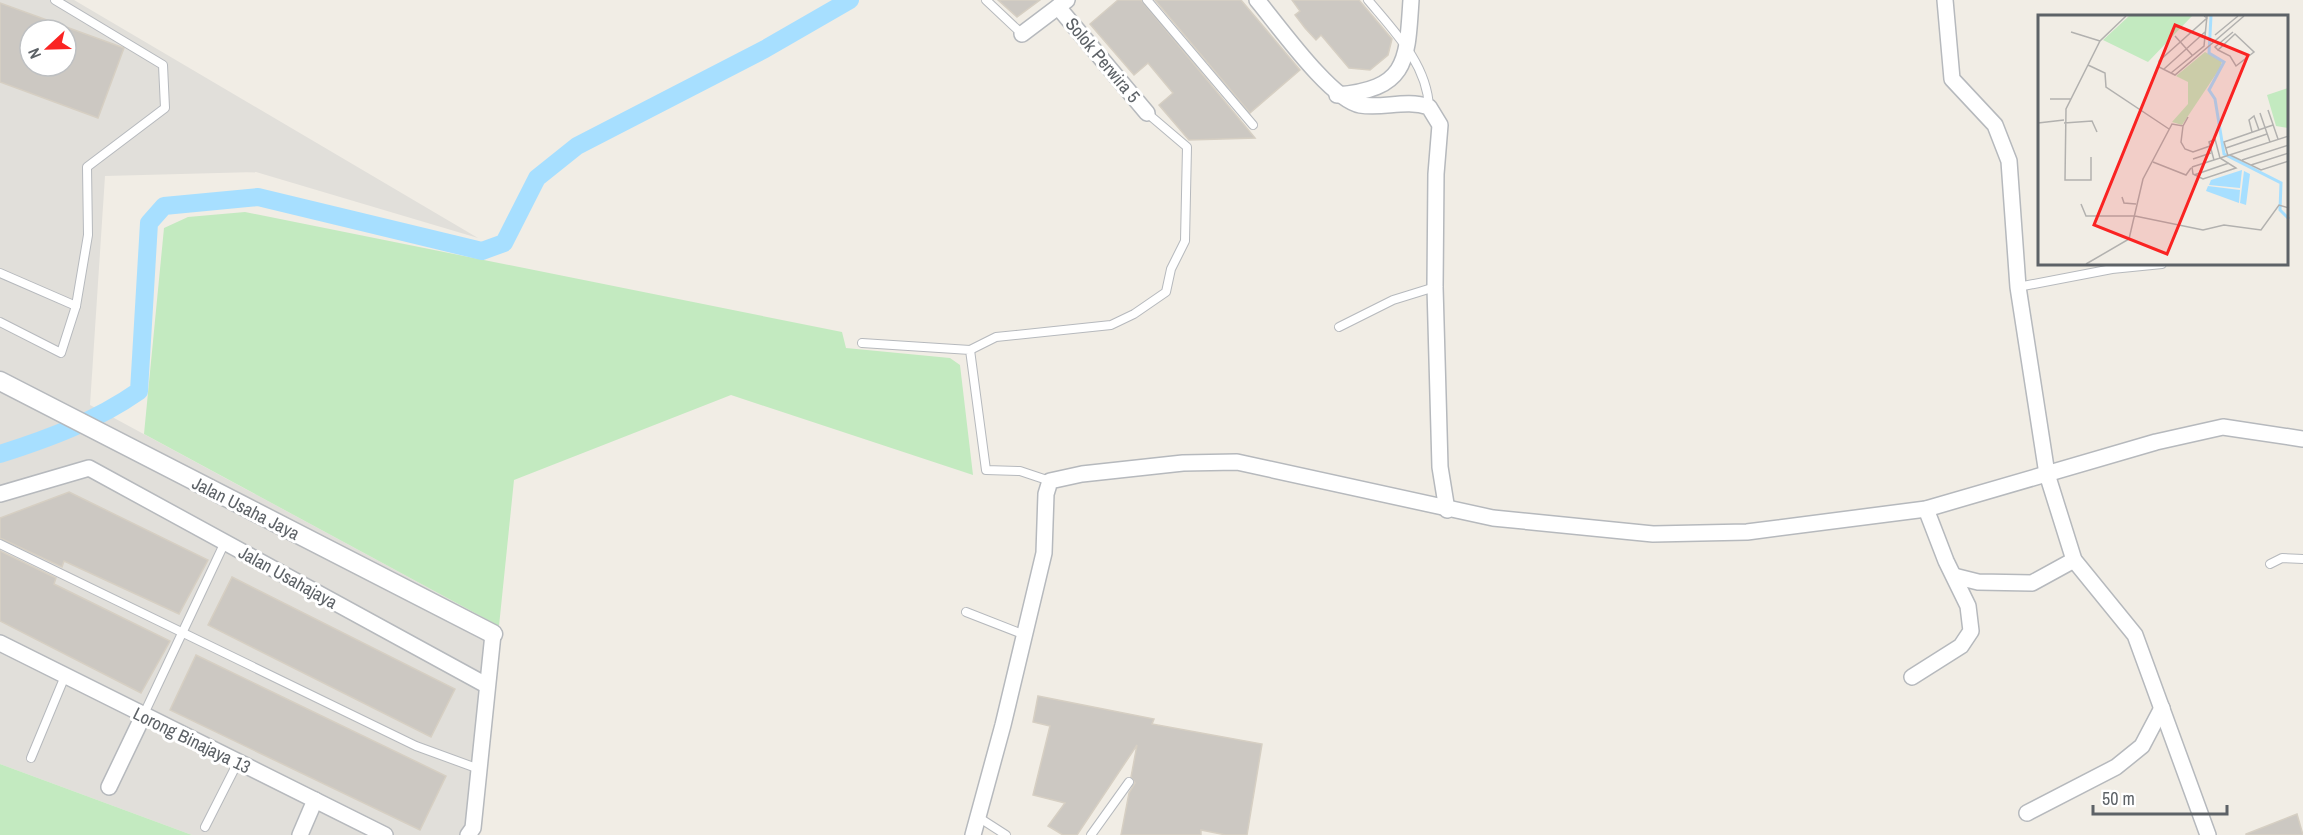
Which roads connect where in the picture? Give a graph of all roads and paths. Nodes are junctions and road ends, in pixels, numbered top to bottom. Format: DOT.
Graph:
graph roads {
  1 [pos="55,0"];
  2 [pos="986,0"];
  3 [pos="1147,0"];
  4 [pos="1257,0"];
  5 [pos="1368,0"];
  6 [pos="1411,0"];
  7 [pos="1945,0"];
  8 [pos="1062,3"];
  9 [pos="1022,34"];
  10 [pos="1408,46"];
  11 [pos="1337,95"];
  12 [pos="1429,107"];
  13 [pos="1147,113"];
  14 [pos="1253,125"];
  15 [pos="2142,266"];
  16 [pos="0,273"];
  17 [pos="1435,287"];
  18 [pos="2018,287"];
  19 [pos="76,306"];
  20 [pos="0,322"];
  21 [pos="1339,327"];
  22 [pos="862,343"];
  23 [pos="970,350"];
  24 [pos="0,381"];
  25 [pos="2303,439"];
  26 [pos="2047,474"];
  27 [pos="1050,481"];
  28 [pos="0,494"];
  29 [pos="1926,509"];
  30 [pos="1447,510"];
  31 [pos="225,542"];
  32 [pos="0,544"];
  33 [pos="2303,559"];
  34 [pos="2074,560"];
  35 [pos="2270,564"];
  36 [pos="1954,576"];
  37 [pos="966,612"];
  38 [pos="183,631"];
  39 [pos="493,634"];
  40 [pos="1025,635"];
  41 [pos="0,643"];
  42 [pos="65,676"];
  43 [pos="1912,677"];
  44 [pos="486,685"];
  45 [pos="2162,708"];
  46 [pos="142,716"];
  47 [pos="31,758"];
  48 [pos="238,762"];
  49 [pos="479,769"];
  50 [pos="1129,782"];
  51 [pos="109,787"];
  52 [pos="315,800"];
  53 [pos="2027,813"];
  54 [pos="978,817"];
  55 [pos="205,827"];
  56 [pos="300,835"];
  57 [pos="385,835"];
  58 [pos="468,835"];
  59 [pos="973,835"];
  60 [pos="1006,835"];
  61 [pos="1091,835"];
  62 [pos="2208,835"];
  1 -- 19 [label="lane"];
  2 -- 9 [label="lane"];
  3 -- 14 [label="lane"];
  4 -- 11 [label="street"];
  5 -- 10 [label="lane"];
  6 -- 10 [label="street"];
  7 -- 18 [label="street"];
  8 -- 9 [label="street"];
  8 -- 13 [label="street, Solok Perwira 5"];
  10 -- 11 [label="street"];
  10 -- 12 [label="lane"];
  11 -- 12 [label="street"];
  12 -- 17 [label="street"];
  13 -- 23 [label="lane"];
  15 -- 18 [label="lane"];
  16 -- 19 [label="lane"];
  17 -- 21 [label="lane"];
  17 -- 30 [label="street"];
  18 -- 26 [label="street"];
  19 -- 20 [label="lane"];
  22 -- 23 [label="lane"];
  23 -- 27 [label="lane"];
  24 -- 39 [label="street, Jalan Usaha Jaya"];
  25 -- 26 [label="street"];
  26 -- 29 [label="street"];
  26 -- 34 [label="street"];
  27 -- 30 [label="street"];
  27 -- 40 [label="street"];
  28 -- 31 [label="street, Jalan Usahajaya"];
  29 -- 30 [label="street"];
  29 -- 36 [label="street"];
  31 -- 38 [label="lane"];
  31 -- 44 [label="street, Jalan Usahajaya"];
  32 -- 38 [label="lane"];
  33 -- 35 [label="lane"];
  34 -- 36 [label="street"];
  34 -- 45 [label="street"];
  36 -- 43 [label="street"];
  37 -- 40 [label="lane"];
  38 -- 46 [label="lane"];
  38 -- 49 [label="lane"];
  39 -- 44 [label="street"];
  40 -- 54 [label="street"];
  41 -- 42 [label="street, Lorong Binajaya 13"];
  42 -- 46 [label="street, Lorong Binajaya 13"];
  42 -- 47 [label="lane"];
  44 -- 49 [label="street"];
  45 -- 53 [label="street"];
  45 -- 62 [label="street"];
  46 -- 48 [label="street, Lorong Binajaya 13"];
  46 -- 51 [label="street"];
  48 -- 52 [label="street, Lorong Binajaya 13"];
  48 -- 55 [label="lane"];
  49 -- 58 [label="street"];
  50 -- 61 [label="lane"];
  52 -- 56 [label="street"];
  52 -- 57 [label="street, Lorong Binajaya 13"];
  54 -- 59 [label="street"];
  54 -- 60 [label="lane"];
}
